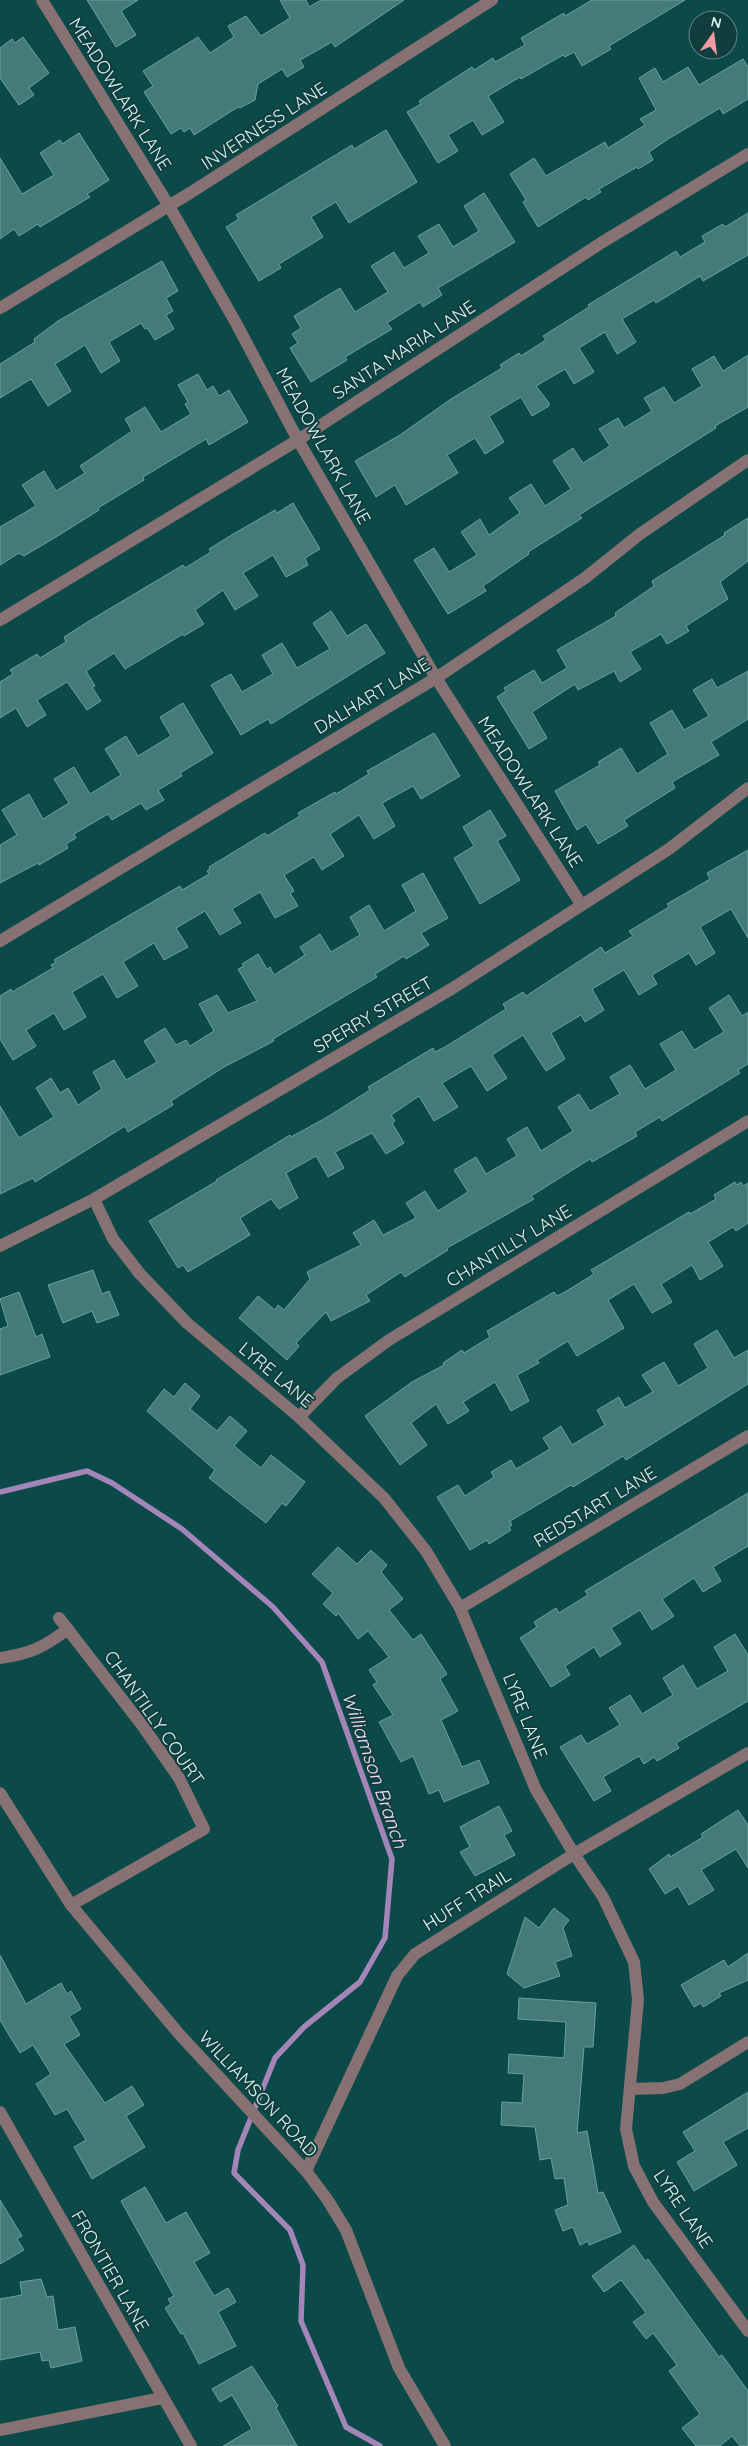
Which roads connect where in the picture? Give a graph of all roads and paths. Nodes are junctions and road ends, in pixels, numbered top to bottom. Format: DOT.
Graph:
graph roads {
  1 [pos="42,0"];
  2 [pos="492,0"];
  3 [pos="748,154"];
  4 [pos="169,206"];
  5 [pos="0,308"];
  6 [pos="298,440"];
  7 [pos="748,460"];
  8 [pos="0,620"];
  9 [pos="436,678"];
  10 [pos="748,788"];
  11 [pos="581,904"];
  12 [pos="0,941"];
  13 [pos="748,1121"];
  14 [pos="94,1199"];
  15 [pos="0,1246"];
  16 [pos="299,1417"];
  17 [pos="748,1436"];
  18 [pos="460,1608"];
  19 [pos="59,1618"];
  20 [pos="68,1629"];
  21 [pos="0,1658"];
  22 [pos="748,1753"];
  23 [pos="0,1794"];
  24 [pos="574,1854"];
  25 [pos="71,1905"];
  26 [pos="748,2042"];
  27 [pos="630,2089"];
  28 [pos="0,2112"];
  29 [pos="306,2171"];
  30 [pos="748,2330"];
  31 [pos="162,2398"];
  32 [pos="0,2430"];
  33 [pos="191,2446"];
  34 [pos="445,2446"];
  1 -- 4 [label="street, MEADOWLARK LANE"];
  2 -- 4 [label="street, INVERNESS LANE"];
  3 -- 6 [label="street, SANTA MARIA LANE"];
  4 -- 5 [label="street, INVERNESS LANE"];
  4 -- 6 [label="street, MEADOWLARK LANE"];
  6 -- 8 [label="street, SANTA MARIA LANE"];
  6 -- 9 [label="street, MEADOWLARK LANE"];
  7 -- 9 [label="street, DALHART LANE"];
  9 -- 11 [label="street, MEADOWLARK LANE"];
  9 -- 12 [label="street, DALHART LANE"];
  10 -- 11 [label="street, SPERRY STREET"];
  11 -- 14 [label="street, SPERRY STREET"];
  13 -- 16 [label="street, CHANTILLY LANE"];
  14 -- 15 [label="street, SPERRY STREET"];
  14 -- 16 [label="street, LYRE LANE"];
  16 -- 18 [label="street, LYRE LANE"];
  17 -- 18 [label="street, REDSTART LANE"];
  18 -- 24 [label="street, LYRE LANE"];
  19 -- 20 [label="street, CHANTILLY COURT"];
  20 -- 21 [label="street"];
  20 -- 25 [label="street, CHANTILLY COURT"];
  22 -- 24 [label="street, HUFF TRAIL"];
  23 -- 25 [label="street, WILLIAMSON ROAD"];
  24 -- 27 [label="street, LYRE LANE"];
  24 -- 29 [label="street, HUFF TRAIL"];
  25 -- 29 [label="street, WILLIAMSON ROAD"];
  26 -- 27 [label="street"];
  27 -- 30 [label="street, LYRE LANE"];
  28 -- 31 [label="street, FRONTIER LANE"];
  29 -- 34 [label="street, WILLIAMSON ROAD"];
  31 -- 32 [label="street"];
  31 -- 33 [label="street, FRONTIER LANE"];
}
